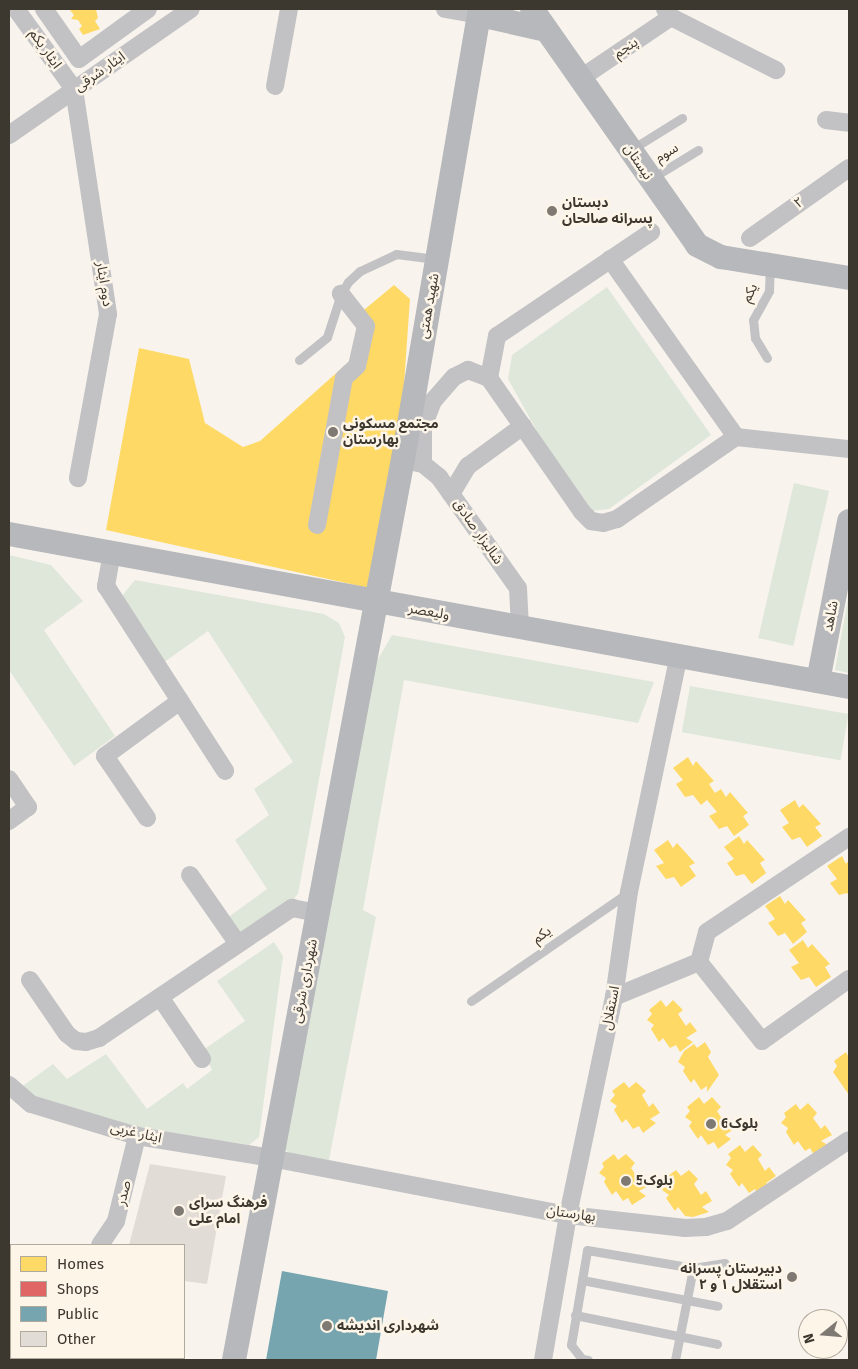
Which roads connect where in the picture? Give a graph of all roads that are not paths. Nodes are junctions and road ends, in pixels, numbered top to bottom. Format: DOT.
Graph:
graph roads {
  1 [pos="16,9"];
  2 [pos="44,9"];
  3 [pos="148,9"];
  4 [pos="191,9"];
  5 [pos="289,9"];
  6 [pos="445,9"];
  7 [pos="532,9"];
  8 [pos="480,12"];
  9 [pos="668,13"];
  10 [pos="127,15"];
  11 [pos="546,30"];
  12 [pos="776,70"];
  13 [pos="581,78"];
  14 [pos="275,86"];
  15 [pos="74,90"];
  16 [pos="682,118"];
  17 [pos="826,120"];
  18 [pos="849,123"];
  19 [pos="9,135"];
  20 [pos="630,150"];
  21 [pos="698,150"];
  22 [pos="849,168"];
  23 [pos="650,180"];
  24 [pos="651,232"];
  25 [pos="750,238"];
  26 [pos="437,259"];
  27 [pos="610,259"];
  28 [pos="770,265"];
  29 [pos="849,278"];
  30 [pos="341,294"];
  31 [pos="767,358"];
  32 [pos="299,360"];
  33 [pos="489,378"];
  34 [pos="523,426"];
  35 [pos="736,437"];
  36 [pos="849,449"];
  37 [pos="413,462"];
  38 [pos="78,478"];
  39 [pos="451,494"];
  40 [pos="849,521"];
  41 [pos="317,525"];
  42 [pos="9,534"];
  43 [pos="112,552"];
  44 [pos="375,602"];
  45 [pos="520,628"];
  46 [pos="679,655"];
  47 [pos="818,682"];
  48 [pos="849,687"];
  49 [pos="180,701"];
  50 [pos="225,771"];
  51 [pos="9,779"];
  52 [pos="147,818"];
  53 [pos="9,820"];
  54 [pos="849,837"];
  55 [pos="190,875"];
  56 [pos="629,892"];
  57 [pos="318,913"];
  58 [pos="238,944"];
  59 [pos="699,962"];
  60 [pos="849,979"];
  61 [pos="30,980"];
  62 [pos="160,997"];
  63 [pos="614,997"];
  64 [pos="471,1001"];
  65 [pos="202,1059"];
  66 [pos="9,1085"];
  67 [pos="137,1136"];
  68 [pos="849,1140"];
  69 [pos="271,1158"];
  70 [pos="568,1215"];
  71 [pos="101,1244"];
  72 [pos="725,1263"];
  73 [pos="693,1268"];
  74 [pos="582,1280"];
  75 [pos="688,1300"];
  76 [pos="718,1306"];
  77 [pos="575,1315"];
  78 [pos="679,1336"];
  79 [pos="717,1344"];
  80 [pos="234,1360"];
  81 [pos="543,1360"];
  82 [pos="588,1360"];
  83 [pos="675,1360"];
  1 -- 15 [label="street, ایثار یکم"];
  2 -- 10 [label="street"];
  3 -- 10 [label="street"];
  4 -- 15 [label="street, ایثار شرقی"];
  5 -- 14 [label="street"];
  6 -- 8 [label="street"];
  7 -- 11 [label="main road, نيستان"];
  8 -- 11 [label="main road"];
  8 -- 26 [label="main road, شهید همتی"];
  9 -- 12 [label="street"];
  9 -- 13 [label="street, پنجم"];
  11 -- 13 [label="main road, نيستان"];
  13 -- 20 [label="main road, نيستان"];
  15 -- 19 [label="street, ایثار شرقی"];
  15 -- 38 [label="street, دوم ایثار"];
  16 -- 20 [label="lane"];
  17 -- 18 [label="street"];
  20 -- 23 [label="main road, نيستان"];
  21 -- 23 [label="lane, سوم"];
  22 -- 25 [label="street, ۲"];
  23 -- 28 [label="main road, نيستان"];
  24 -- 27 [label="street"];
  26 -- 30 [label="lane"];
  26 -- 37 [label="main road, شهید همتی"];
  27 -- 33 [label="street"];
  27 -- 35 [label="street"];
  28 -- 29 [label="main road, نيستان"];
  28 -- 31 [label="lane, یکم"];
  30 -- 32 [label="lane"];
  30 -- 41 [label="street"];
  33 -- 34 [label="street"];
  33 -- 37 [label="street"];
  34 -- 35 [label="street"];
  34 -- 39 [label="street"];
  35 -- 36 [label="street"];
  37 -- 39 [label="street, شالیزار صادق"];
  37 -- 44 [label="main road, شهید همتی"];
  39 -- 45 [label="street, شالیزار صادق"];
  40 -- 47 [label="main road, شاهد"];
  42 -- 43 [label="main road, ولیعصر"];
  43 -- 44 [label="main road, ولیعصر"];
  43 -- 49 [label="street"];
  44 -- 45 [label="main road, ولیعصر"];
  44 -- 57 [label="main road, شهرداری شرقی"];
  45 -- 46 [label="main road, ولیعصر"];
  46 -- 47 [label="main road, ولیعصر"];
  46 -- 56 [label="street, استقلال"];
  47 -- 48 [label="main road, ولیعصر"];
  49 -- 50 [label="street"];
  49 -- 52 [label="street"];
  51 -- 53 [label="street"];
  54 -- 59 [label="street"];
  55 -- 58 [label="street"];
  56 -- 63 [label="street, استقلال"];
  56 -- 64 [label="lane, یکم"];
  57 -- 58 [label="street"];
  57 -- 69 [label="main road, شهرداری شرقی"];
  58 -- 62 [label="street"];
  59 -- 60 [label="street"];
  59 -- 63 [label="street"];
  61 -- 62 [label="street"];
  62 -- 65 [label="street"];
  63 -- 70 [label="street, استقلال"];
  66 -- 67 [label="street, ایثار غربی"];
  67 -- 69 [label="street, ایثار غربی"];
  67 -- 71 [label="street, صدر"];
  68 -- 70 [label="street, بهارستان"];
  69 -- 70 [label="street, بهارستان"];
  69 -- 80 [label="main road, شهرداری شرقی"];
  70 -- 81 [label="street, استقلال"];
  72 -- 73 [label="lane"];
  73 -- 74 [label="lane"];
  73 -- 75 [label="lane"];
  74 -- 75 [label="lane"];
  74 -- 77 [label="lane"];
  75 -- 76 [label="lane"];
  75 -- 78 [label="lane"];
  77 -- 78 [label="lane"];
  77 -- 82 [label="lane"];
  78 -- 79 [label="lane"];
  78 -- 83 [label="lane"];
}
